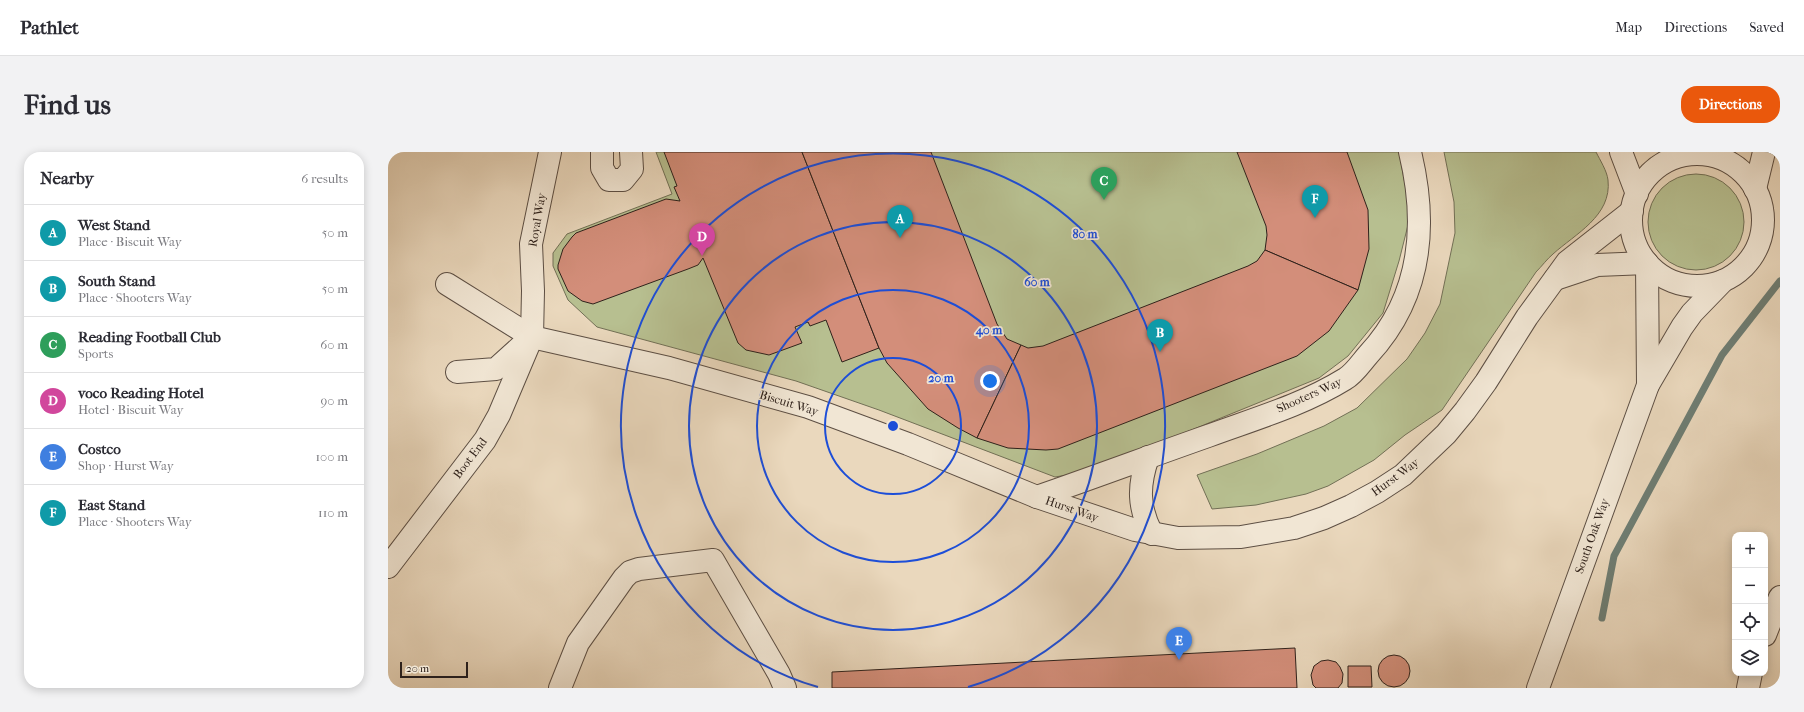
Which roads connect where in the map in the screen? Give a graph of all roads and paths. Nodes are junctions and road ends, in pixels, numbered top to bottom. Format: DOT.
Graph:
graph roads {
  1 [pos="550,152"];
  2 [pos="602,152"];
  3 [pos="631,152"];
  4 [pos="1410,152"];
  5 [pos="1621,152"];
  6 [pos="1764,152"];
  7 [pos="1689,154"];
  8 [pos="1755,189"];
  9 [pos="1634,202"];
  10 [pos="1646,262"];
  11 [pos="1555,279"];
  12 [pos="1724,281"];
  13 [pos="447,284"];
  14 [pos="532,337"];
  15 [pos="457,372"];
  16 [pos="1648,385"];
  17 [pos="1148,457"];
  18 [pos="1037,497"];
  19 [pos="1152,534"];
  20 [pos="388,567"];
  21 [pos="1780,597"];
  22 [pos="1768,627"];
  23 [pos="1751,676"];
  24 [pos="560,688"];
  25 [pos="785,688"];
  26 [pos="1538,688"];
  27 [pos="1748,688"];
  1 -- 14 [label="street, Royal Way"];
  2 -- 3 [label="street"];
  4 -- 17 [label="street, Shooters Way"];
  5 -- 9 [label="street"];
  6 -- 8 [label="street"];
  7 -- 8 [label="street"];
  7 -- 9 [label="street"];
  8 -- 12 [label="street"];
  9 -- 10 [label="street"];
  9 -- 11 [label="street, Hurst Way"];
  10 -- 11 [label="street"];
  10 -- 12 [label="street"];
  10 -- 16 [label="street, South Oak Way"];
  11 -- 19 [label="street, Hurst Way"];
  12 -- 16 [label="street, South Oak Way"];
  13 -- 14 [label="street, Biscuit Way"];
  14 -- 15 [label="street"];
  14 -- 18 [label="street, Biscuit Way"];
  14 -- 20 [label="street, Boot End"];
  16 -- 26 [label="street, South Oak Way"];
  17 -- 18 [label="street, Shooters Way"];
  17 -- 19 [label="street"];
  18 -- 19 [label="street, Hurst Way"];
  21 -- 22 [label="street"];
  23 -- 27 [label="street"];
  24 -- 25 [label="street"];
}
